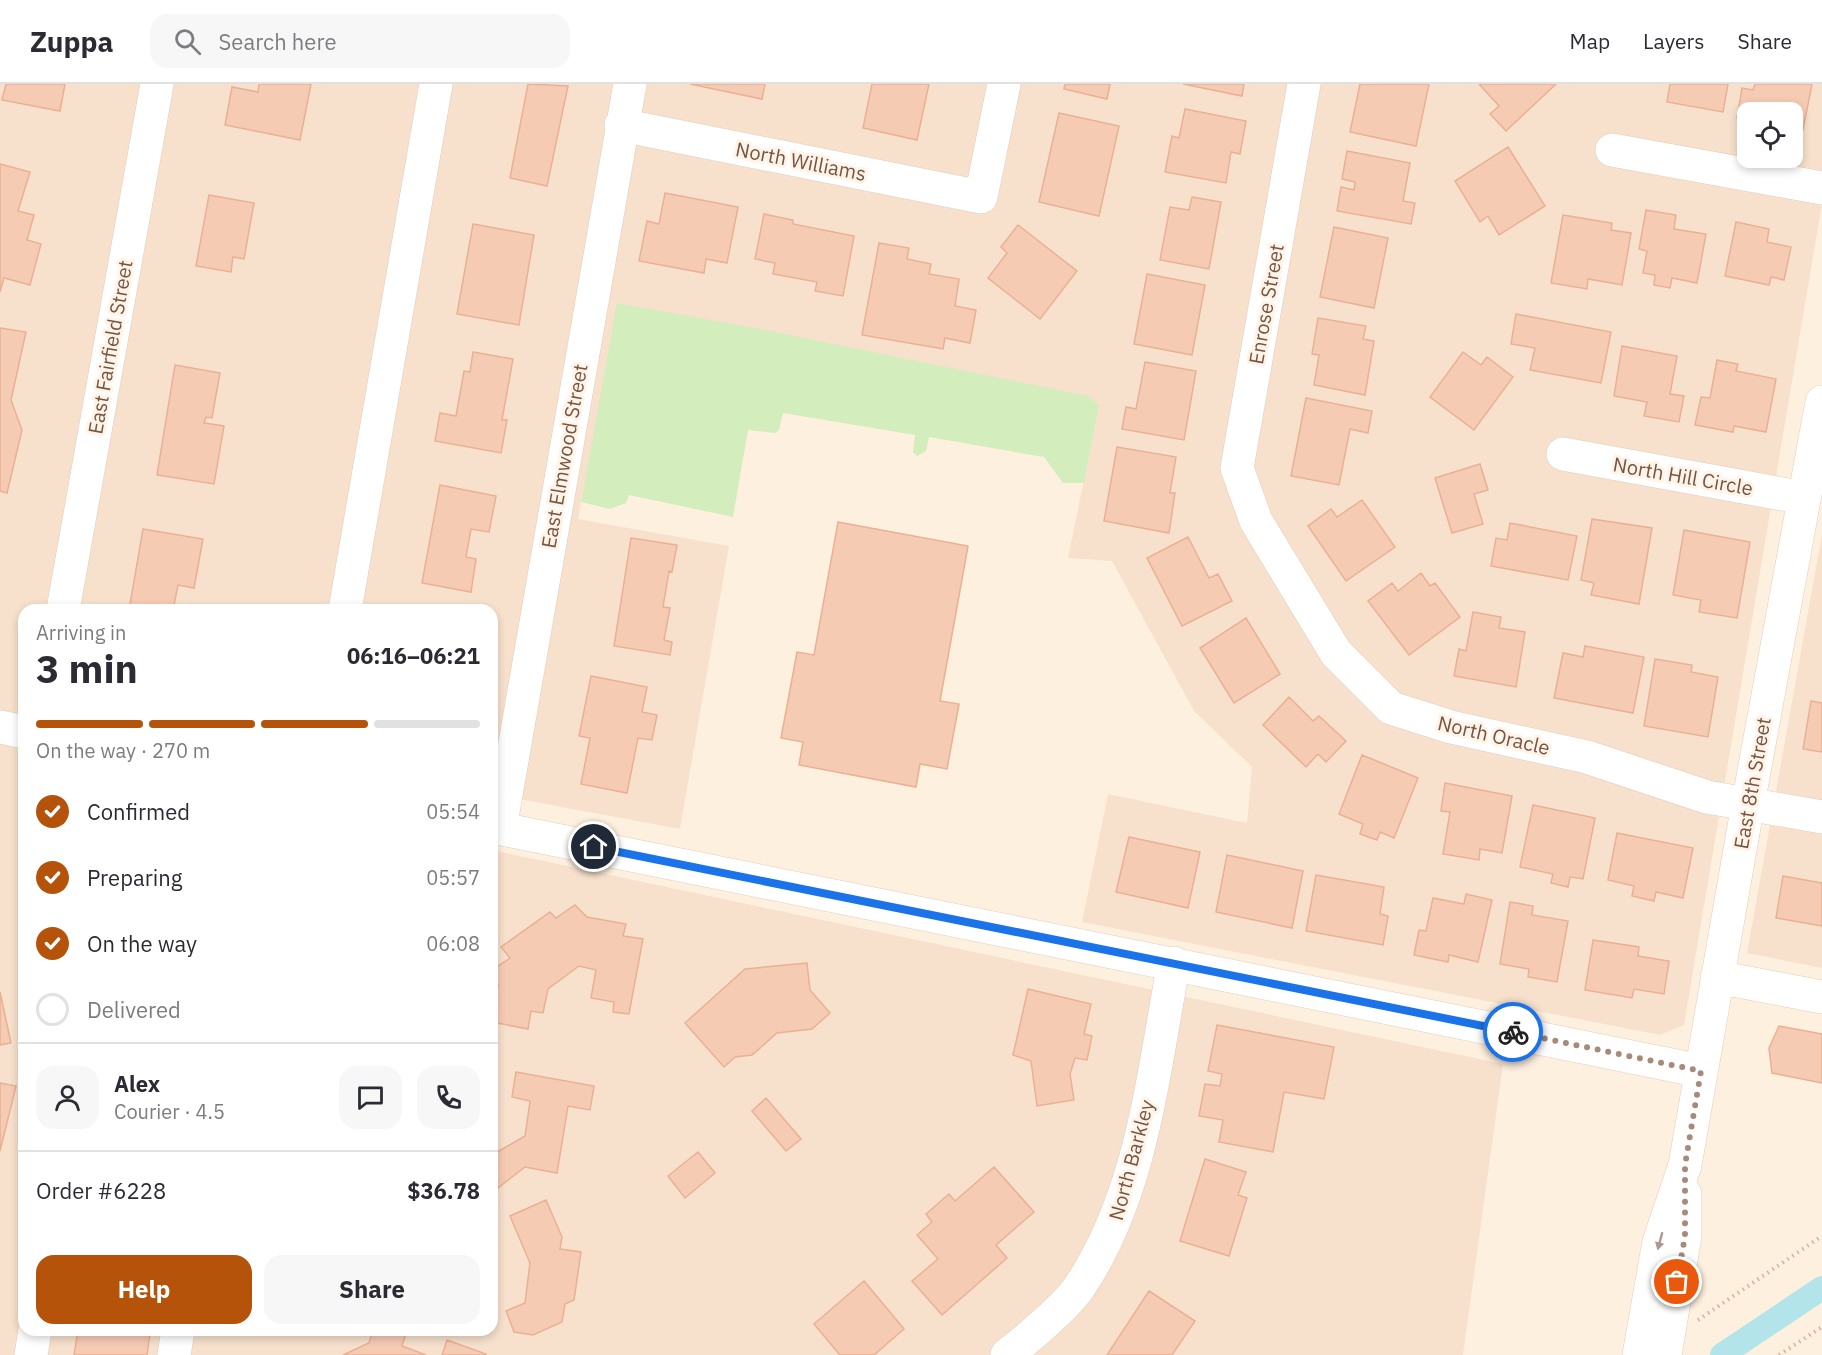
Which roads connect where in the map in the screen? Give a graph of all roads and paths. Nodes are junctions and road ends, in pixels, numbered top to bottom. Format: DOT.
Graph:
graph roads {
  1 [pos="157,84"];
  2 [pos="436,84"];
  3 [pos="630,84"];
  4 [pos="1004,84"];
  5 [pos="1304,84"];
  6 [pos="621,125"];
  7 [pos="1612,150"];
  8 [pos="1822,188"];
  9 [pos="1822,402"];
  10 [pos="1563,454"];
  11 [pos="1804,498"];
  12 [pos="1257,521"];
  13 [pos="64,604"];
  14 [pos="346,604"];
  15 [pos="0,727"];
  16 [pos="18,731"];
  17 [pos="1748,804"];
  18 [pos="498,817"];
  19 [pos="1822,817"];
  20 [pos="498,828"];
  21 [pos="1174,963"];
  22 [pos="1717,977"];
  23 [pos="1822,997"];
  24 [pos="1701,1071"];
  25 [pos="1822,1236"];
  26 [pos="1822,1327"];
  27 [pos="34,1336"];
  28 [pos="177,1336"];
  29 [pos="1657,1351"];
  30 [pos="31,1355"];
  31 [pos="174,1355"];
  32 [pos="1007,1355"];
  33 [pos="1779,1355"];
  1 -- 13 [label="street, East Fairfield Street"];
  2 -- 14 [label="street"];
  3 -- 6 [label="street, East Elmwood Street"];
  4 -- 6 [label="street, North Williams"];
  5 -- 12 [label="street, Enrose Street"];
  6 -- 18 [label="street, East Elmwood Street"];
  7 -- 8 [label="street"];
  9 -- 11 [label="street, East 8th Street"];
  10 -- 11 [label="street, North Hill Circle"];
  11 -- 17 [label="street, East 8th Street"];
  12 -- 17 [label="street, North Oracle"];
  15 -- 16 [label="street"];
  17 -- 19 [label="street, North Oracle"];
  17 -- 22 [label="street, East 8th Street"];
  20 -- 21 [label="street"];
  21 -- 24 [label="street"];
  21 -- 32 [label="street, North Barkley"];
  22 -- 23 [label="street"];
  22 -- 24 [label="street, East 8th Street"];
  24 -- 29 [label="street, East 8th Street"];
  25 -- 29 [label="path"];
  26 -- 33 [label="path"];
  27 -- 30 [label="street"];
  28 -- 31 [label="street"];
}
